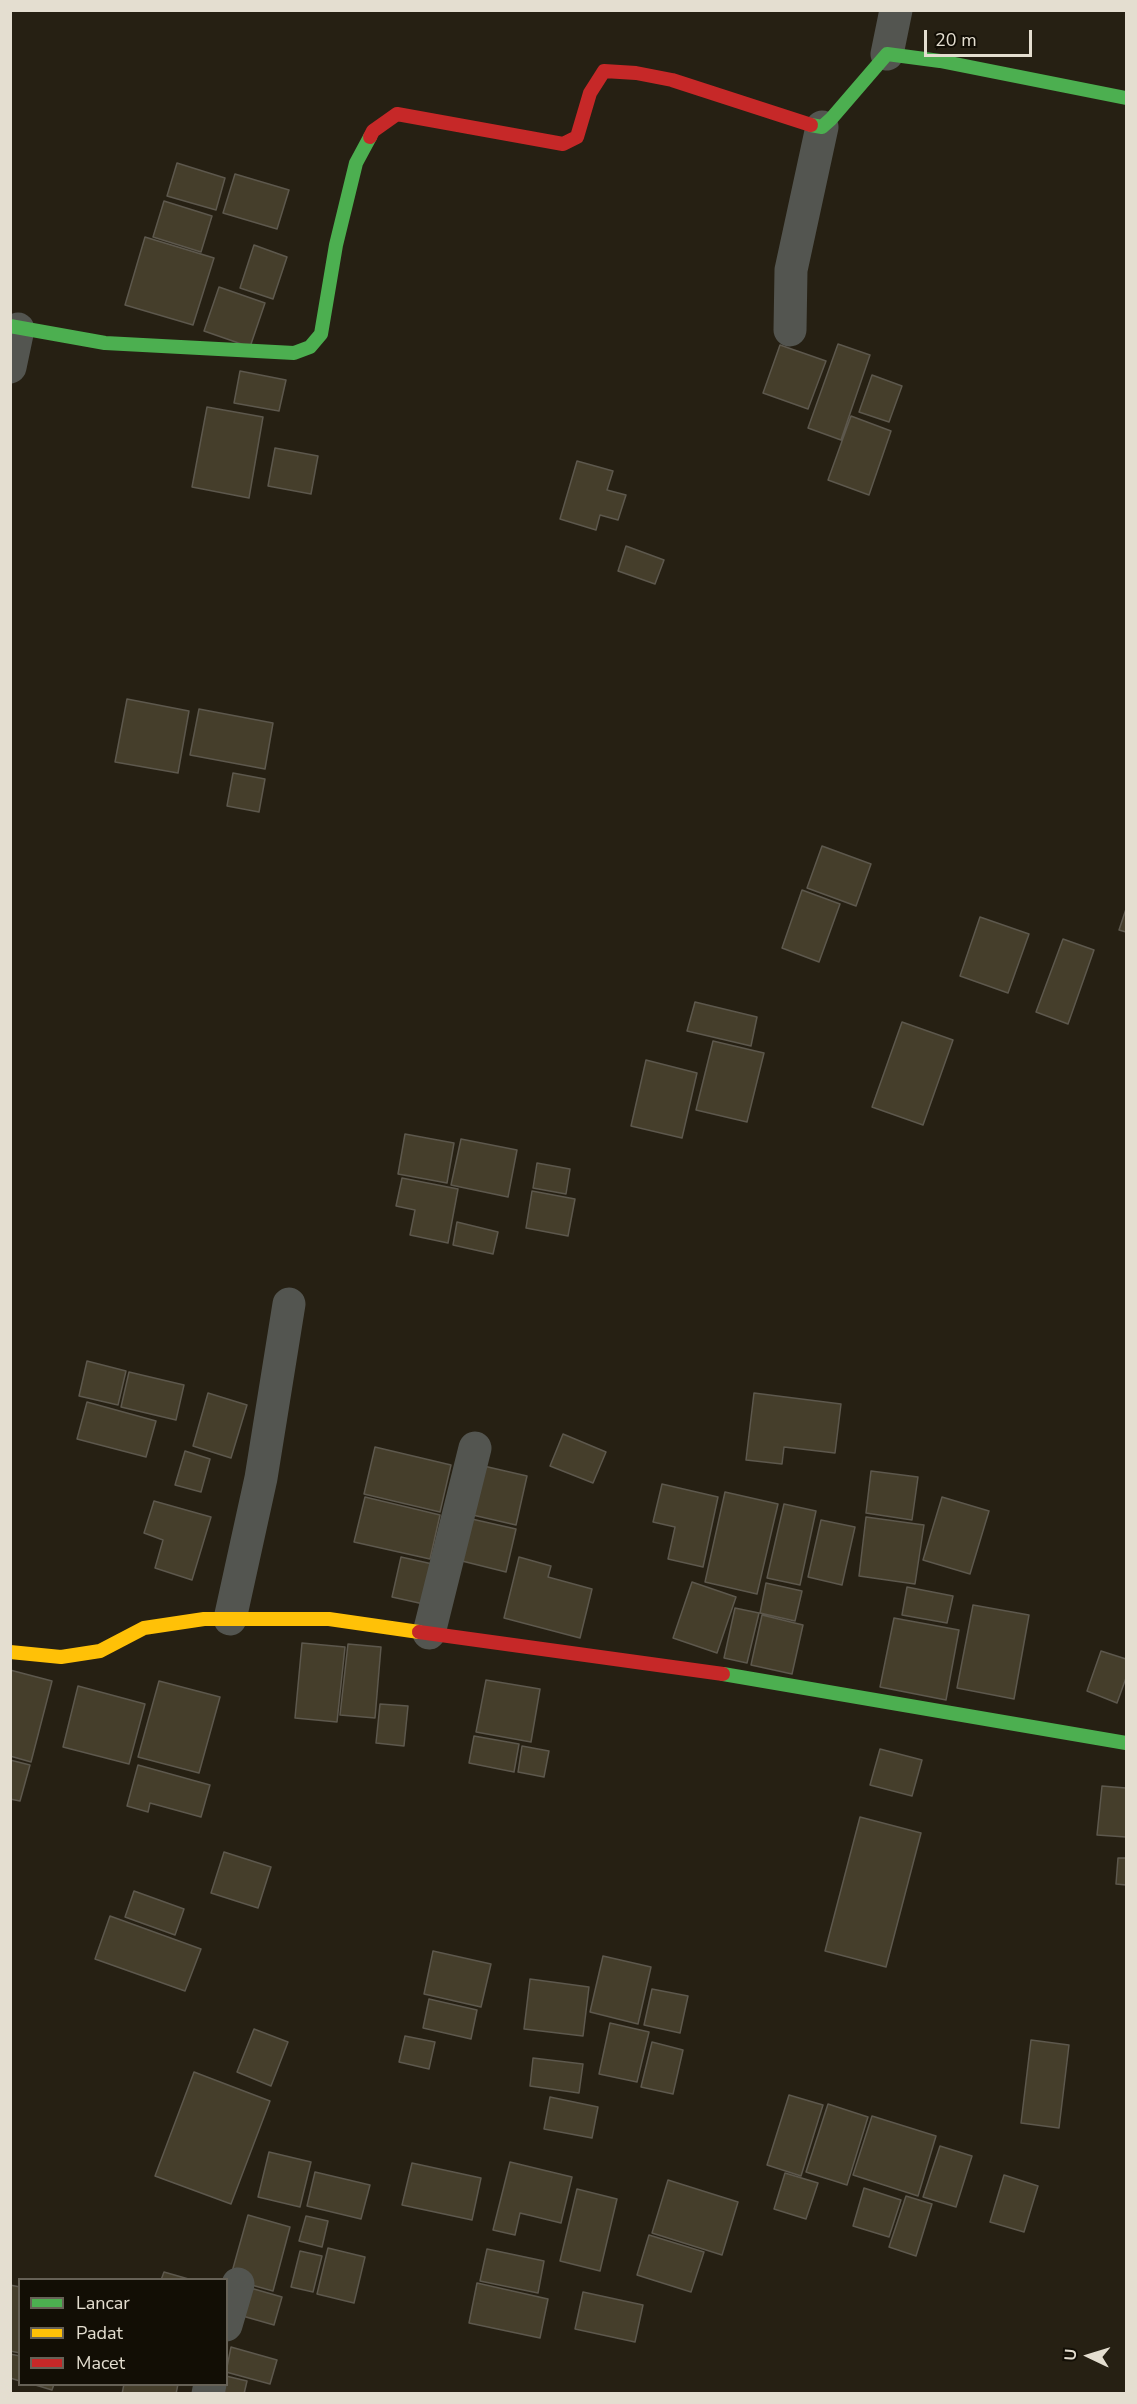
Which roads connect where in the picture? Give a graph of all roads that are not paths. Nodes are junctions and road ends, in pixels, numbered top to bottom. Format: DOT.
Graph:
graph roads {
  1 [pos="897,10"];
  2 [pos="887,54"];
  3 [pos="1126,98"];
  4 [pos="822,127"];
  5 [pos="14,328"];
  6 [pos="790,330"];
  7 [pos="10,368"];
  8 [pos="289,1304"];
  9 [pos="475,1448"];
  10 [pos="230,1619"];
  11 [pos="429,1633"];
  12 [pos="10,1652"];
  13 [pos="1126,1743"];
  14 [pos="238,2284"];
  15 [pos="228,2318"];
  1 -- 2 [label="street"];
  2 -- 3 [label="street"];
  2 -- 4 [label="street"];
  4 -- 5 [label="street"];
  4 -- 6 [label="street"];
  5 -- 7 [label="street"];
  8 -- 10 [label="street"];
  9 -- 11 [label="street"];
  10 -- 11 [label="street"];
  10 -- 12 [label="street"];
  11 -- 13 [label="street"];
  14 -- 15 [label="street"];
}
